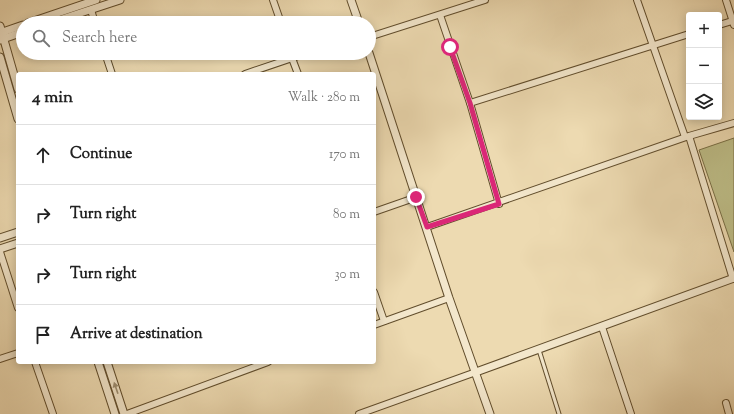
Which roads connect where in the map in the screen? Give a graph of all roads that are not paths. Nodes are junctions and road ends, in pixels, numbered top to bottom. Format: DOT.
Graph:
graph roads {
  1 [pos="96,0"];
  2 [pos="120,0"];
  3 [pos="273,0"];
  4 [pos="351,0"];
  5 [pos="485,0"];
  6 [pos="637,0"];
  7 [pos="726,0"];
  8 [pos="91,10"];
  9 [pos="440,15"];
  10 [pos="49,16"];
  11 [pos="72,16"];
  12 [pos="93,16"];
  13 [pos="279,16"];
  14 [pos="357,16"];
  15 [pos="733,23"];
  16 [pos="722,25"];
  17 [pos="16,28"];
  18 [pos="16,33"];
  19 [pos="1,34"];
  20 [pos="376,34"];
  21 [pos="686,35"];
  22 [pos="653,45"];
  23 [pos="0,57"];
  24 [pos="107,60"];
  25 [pos="281,60"];
  26 [pos="293,60"];
  27 [pos="371,60"];
  28 [pos="111,72"];
  29 [pos="249,72"];
  30 [pos="297,72"];
  31 [pos="375,72"];
  32 [pos="376,74"];
  33 [pos="16,83"];
  34 [pos="470,103"];
  35 [pos="16,112"];
  36 [pos="734,123"];
  37 [pos="687,136"];
  38 [pos="416,197"];
  39 [pos="499,204"];
  40 [pos="376,211"];
  41 [pos="427,227"];
  42 [pos="16,233"];
  43 [pos="0,238"];
  44 [pos="16,244"];
  45 [pos="0,249"];
  46 [pos="0,252"];
  47 [pos="734,279"];
  48 [pos="376,298"];
  49 [pos="449,298"];
  50 [pos="16,302"];
  51 [pos="384,321"];
  52 [pos="376,324"];
  53 [pos="602,327"];
  54 [pos="539,350"];
  55 [pos="16,354"];
  56 [pos="0,359"];
  57 [pos="36,364"];
  58 [pos="99,364"];
  59 [pos="108,364"];
  60 [pos="263,364"];
  61 [pos="476,372"];
  62 [pos="726,403"];
  63 [pos="53,414"];
  64 [pos="115,414"];
  65 [pos="126,414"];
  66 [pos="359,414"];
  67 [pos="490,414"];
  68 [pos="559,414"];
  69 [pos="632,414"];
  70 [pos="729,414"];
  1 -- 10 [label="street"];
  2 -- 8 [label="street"];
  3 -- 13 [label="street"];
  4 -- 14 [label="street"];
  5 -- 9 [label="street"];
  6 -- 22 [label="street"];
  7 -- 15 [label="street"];
  8 -- 11 [label="street"];
  8 -- 12 [label="street"];
  9 -- 20 [label="street"];
  9 -- 34 [label="street"];
  15 -- 16 [label="street"];
  17 -- 19 [label="street"];
  18 -- 19 [label="street"];
  19 -- 33 [label="street"];
  21 -- 22 [label="street"];
  22 -- 34 [label="street"];
  22 -- 37 [label="street"];
  23 -- 35 [label="street"];
  24 -- 28 [label="street"];
  25 -- 29 [label="street"];
  26 -- 30 [label="street"];
  27 -- 31 [label="street"];
  32 -- 38 [label="street"];
  34 -- 39 [label="street"];
  36 -- 37 [label="street"];
  37 -- 39 [label="street"];
  37 -- 47 [label="street"];
  38 -- 40 [label="street"];
  38 -- 41 [label="street"];
  39 -- 41 [label="street"];
  41 -- 49 [label="street"];
  42 -- 43 [label="street"];
  44 -- 45 [label="street"];
  46 -- 50 [label="street"];
  47 -- 53 [label="street"];
  48 -- 51 [label="street"];
  49 -- 51 [label="street"];
  49 -- 61 [label="street"];
  51 -- 52 [label="street"];
  53 -- 54 [label="street"];
  53 -- 69 [label="street"];
  54 -- 61 [label="street"];
  54 -- 68 [label="lane"];
  55 -- 56 [label="street"];
  57 -- 63 [label="street"];
  58 -- 64 [label="street"];
  65 -- 59 [label="street, one-way"];
  60 -- 65 [label="street"];
  61 -- 66 [label="street"];
  61 -- 67 [label="street"];
  62 -- 70 [label="street"];
}
